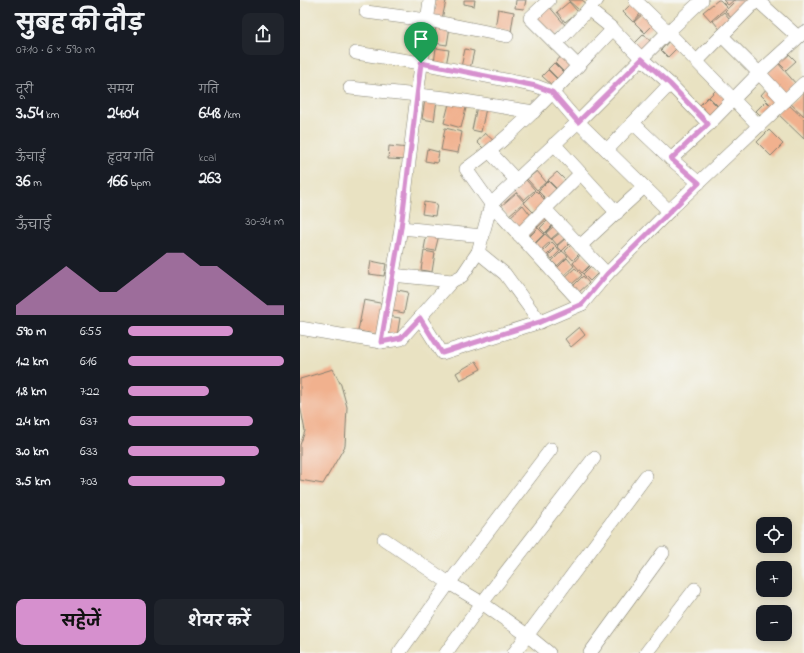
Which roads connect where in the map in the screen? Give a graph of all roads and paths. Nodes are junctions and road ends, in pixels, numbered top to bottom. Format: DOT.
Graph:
graph roads {
  1 [pos="430,0"];
  2 [pos="549,0"];
  3 [pos="635,0"];
  4 [pos="702,0"];
  5 [pos="757,0"];
  6 [pos="592,5"];
  7 [pos="366,12"];
  8 [pos="427,20"];
  9 [pos="613,29"];
  10 [pos="668,32"];
  11 [pos="801,35"];
  12 [pos="507,36"];
  13 [pos="722,36"];
  14 [pos="556,44"];
  15 [pos="356,53"];
  16 [pos="642,59"];
  17 [pos="697,61"];
  18 [pos="421,63"];
  19 [pos="578,66"];
  20 [pos="760,73"];
  21 [pos="804,83"];
  22 [pos="670,84"];
  23 [pos="350,88"];
  24 [pos="552,92"];
  25 [pos="417,95"];
  26 [pos="733,99"];
  27 [pos="785,101"];
  28 [pos="534,112"];
  29 [pos="578,122"];
  30 [pos="634,123"];
  31 [pos="708,124"];
  32 [pos="759,126"];
  33 [pos="554,144"];
  34 [pos="607,150"];
  35 [pos="490,152"];
  36 [pos="671,159"];
  37 [pos="580,174"];
  38 [pos="517,181"];
  39 [pos="699,183"];
  40 [pos="644,187"];
  41 [pos="491,204"];
  42 [pos="545,209"];
  43 [pos="669,211"];
  44 [pos="617,213"];
  45 [pos="401,228"];
  46 [pos="519,235"];
  47 [pos="483,236"];
  48 [pos="580,246"];
  49 [pos="478,252"];
  50 [pos="607,274"];
  51 [pos="392,275"];
  52 [pos="452,281"];
  53 [pos="582,304"];
  54 [pos="420,318"];
  55 [pos="540,322"];
  56 [pos="300,328"];
  57 [pos="381,342"];
  58 [pos="551,449"];
  59 [pos="594,458"];
  60 [pos="646,476"];
  61 [pos="384,539"];
  62 [pos="663,553"];
  63 [pos="449,583"];
  64 [pos="695,589"];
  65 [pos="482,603"];
  66 [pos="527,635"];
  67 [pos="399,653"];
  68 [pos="446,653"];
  69 [pos="514,653"];
  70 [pos="549,653"];
  71 [pos="590,653"];
  72 [pos="646,653"];
  1 -- 8 [label="street"];
  2 -- 14 [label="street"];
  3 -- 10 [label="street"];
  4 -- 10 [label="street"];
  5 -- 11 [label="street"];
  5 -- 13 [label="street"];
  6 -- 9 [label="street"];
  6 -- 14 [label="street"];
  7 -- 8 [label="street"];
  8 -- 12 [label="street"];
  8 -- 18 [label="street"];
  9 -- 16 [label="street"];
  9 -- 19 [label="street"];
  10 -- 16 [label="street"];
  10 -- 17 [label="street"];
  11 -- 20 [label="street"];
  13 -- 17 [label="street"];
  13 -- 20 [label="street"];
  14 -- 19 [label="street"];
  15 -- 18 [label="street"];
  16 -- 22 [label="street"];
  16 -- 29 [label="street"];
  17 -- 26 [label="street"];
  18 -- 24 [label="street"];
  18 -- 25 [label="street"];
  19 -- 24 [label="street"];
  20 -- 26 [label="street"];
  20 -- 27 [label="street"];
  21 -- 27 [label="street"];
  22 -- 30 [label="street"];
  22 -- 31 [label="street"];
  23 -- 25 [label="street"];
  24 -- 28 [label="street"];
  24 -- 29 [label="street"];
  25 -- 28 [label="street"];
  25 -- 45 [label="street"];
  26 -- 31 [label="street"];
  26 -- 32 [label="street"];
  27 -- 32 [label="street"];
  28 -- 35 [label="street"];
  29 -- 33 [label="street"];
  29 -- 34 [label="street"];
  30 -- 34 [label="street"];
  30 -- 36 [label="street"];
  31 -- 36 [label="street"];
  32 -- 39 [label="street"];
  33 -- 37 [label="street"];
  33 -- 38 [label="street"];
  34 -- 40 [label="street"];
  35 -- 38 [label="street"];
  35 -- 41 [label="street"];
  36 -- 39 [label="street"];
  37 -- 42 [label="street"];
  37 -- 44 [label="street"];
  38 -- 41 [label="street"];
  39 -- 43 [label="street"];
  40 -- 43 [label="street"];
  40 -- 44 [label="street"];
  41 -- 46 [label="street"];
  41 -- 47 [label="street"];
  42 -- 46 [label="street"];
  42 -- 48 [label="street"];
  43 -- 50 [label="street"];
  44 -- 48 [label="street"];
  45 -- 47 [label="street"];
  45 -- 51 [label="street"];
  46 -- 53 [label="street"];
  47 -- 49 [label="street"];
  48 -- 50 [label="street"];
  49 -- 52 [label="street"];
  49 -- 55 [label="street"];
  50 -- 53 [label="street"];
  51 -- 52 [label="street"];
  51 -- 57 [label="street"];
  52 -- 54 [label="street"];
  53 -- 55 [label="street"];
  54 -- 55 [label="street"];
  54 -- 57 [label="street"];
  56 -- 57 [label="street"];
  58 -- 63 [label="street"];
  59 -- 65 [label="street"];
  60 -- 66 [label="street"];
  61 -- 63 [label="street"];
  62 -- 71 [label="street"];
  63 -- 65 [label="street"];
  63 -- 67 [label="street"];
  64 -- 72 [label="street"];
  65 -- 66 [label="street"];
  65 -- 68 [label="street"];
  66 -- 69 [label="street"];
  66 -- 70 [label="street"];
}
